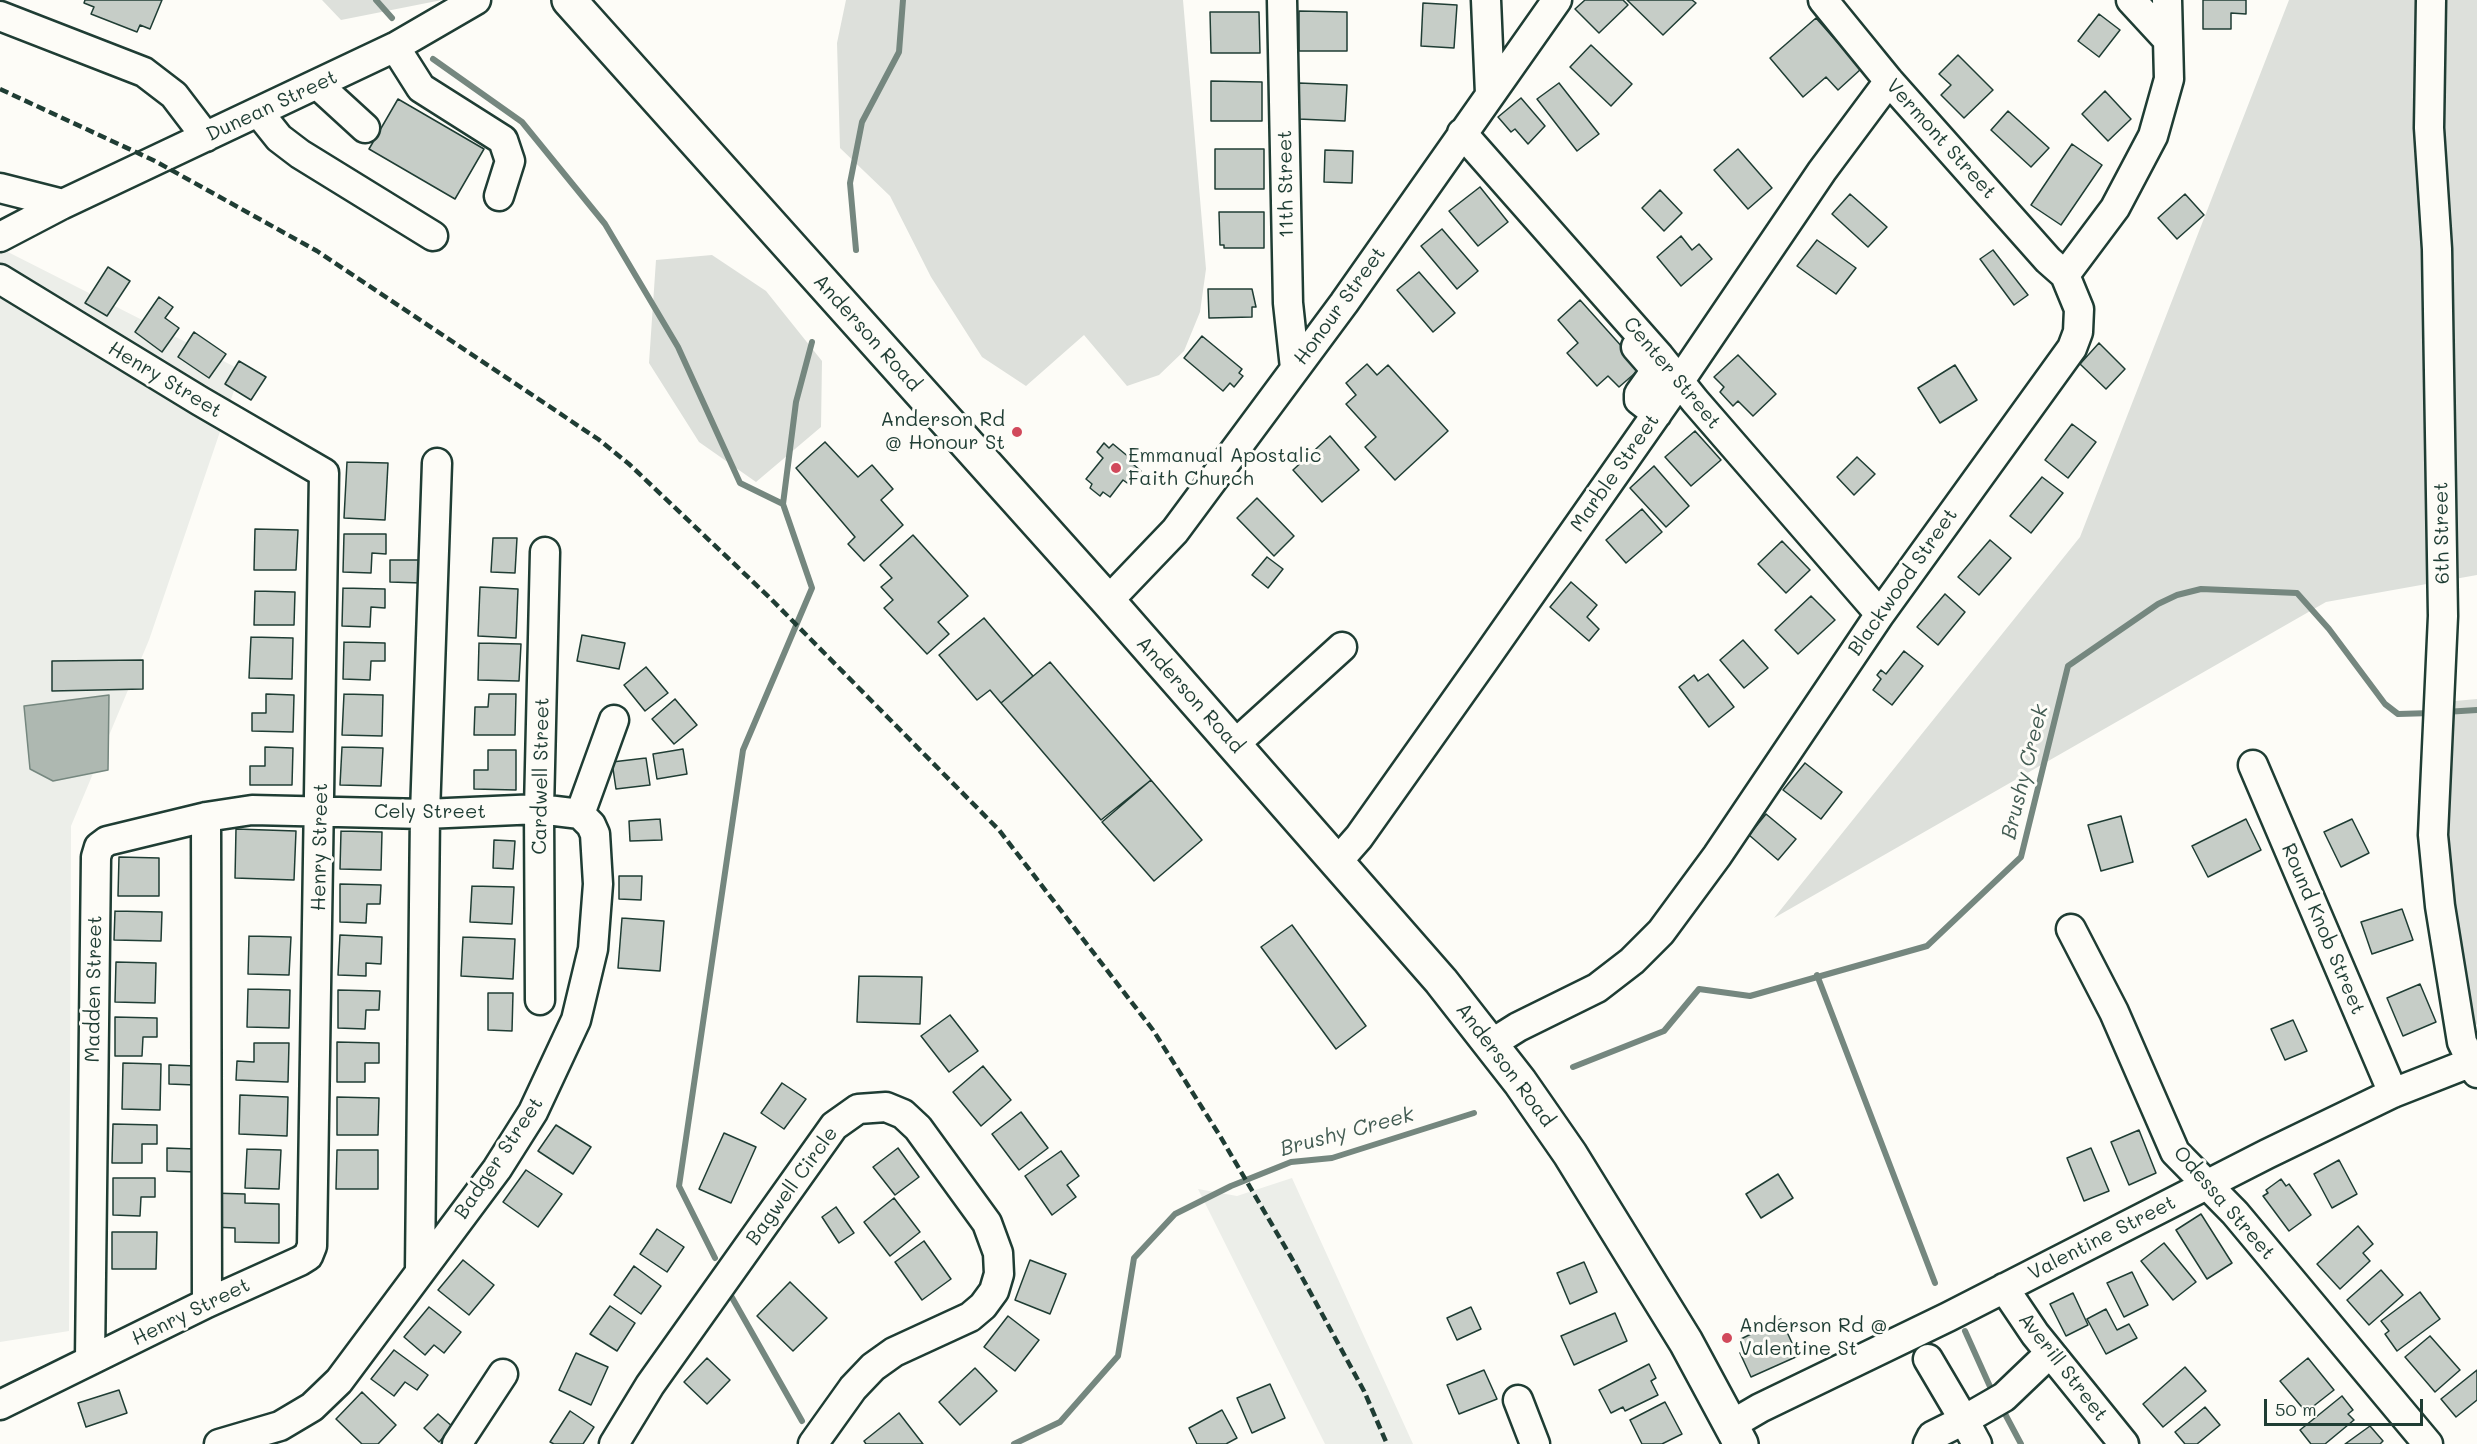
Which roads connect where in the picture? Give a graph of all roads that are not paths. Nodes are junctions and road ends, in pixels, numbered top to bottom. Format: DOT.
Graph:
graph roads {
  1 [pos="476,0"];
  2 [pos="569,0"];
  3 [pos="1282,0"];
  4 [pos="1486,0"];
  5 [pos="1557,0"];
  6 [pos="1823,0"];
  7 [pos="2131,0"];
  8 [pos="2167,0"];
  9 [pos="2431,0"];
  10 [pos="0,16"];
  11 [pos="2167,39"];
  12 [pos="395,47"];
  13 [pos="1889,81"];
  14 [pos="318,85"];
  15 [pos="1490,94"];
  16 [pos="259,113"];
  17 [pos="365,128"];
  18 [pos="1462,133"];
  19 [pos="206,137"];
  20 [pos="0,188"];
  21 [pos="499,196"];
  22 [pos="63,204"];
  23 [pos="433,236"];
  24 [pos="0,237"];
  25 [pos="2065,275"];
  26 [pos="0,279"];
  27 [pos="1295,368"];
  28 [pos="1666,371"];
  29 [pos="437,463"];
  30 [pos="545,552"];
  31 [pos="1108,601"];
  32 [pos="1880,614"];
  33 [pos="1342,647"];
  34 [pos="614,720"];
  35 [pos="1234,744"];
  36 [pos="2253,765"];
  37 [pos="539,809"];
  38 [pos="320,811"];
  39 [pos="425,814"];
  40 [pos="580,814"];
  41 [pos="206,818"];
  42 [pos="1337,862"];
  43 [pos="2071,929"];
  44 [pos="540,1000"];
  45 [pos="1491,1044"];
  46 [pos="2475,1065"];
  47 [pos="2393,1093"];
  48 [pos="2207,1185"];
  49 [pos="420,1270"];
  50 [pos="2004,1288"];
  51 [pos="207,1303"];
  52 [pos="2050,1353"];
  53 [pos="90,1359"];
  54 [pos="1928,1359"];
  55 [pos="503,1374"];
  56 [pos="1518,1400"];
  57 [pos="0,1405"];
  58 [pos="1971,1432"];
  59 [pos="1736,1435"];
  60 [pos="219,1444"];
  61 [pos="457,1444"];
  62 [pos="614,1444"];
  63 [pos="813,1444"];
  64 [pos="1534,1444"];
  65 [pos="1928,1444"];
  66 [pos="2124,1444"];
  67 [pos="2428,1444"];
  1 -- 12 [label="street, Dunean Street"];
  2 -- 31 [label="main road, Anderson Road"];
  3 -- 27 [label="street, 11th Street"];
  4 -- 15 [label="street"];
  5 -- 15 [label="street, Honour Street"];
  6 -- 13 [label="street, Vermont Street"];
  7 -- 11 [label="street"];
  8 -- 11 [label="street"];
  9 -- 46 [label="street, 6th Street"];
  10 -- 19 [label="street"];
  11 -- 25 [label="street"];
  12 -- 14 [label="street, Dunean Street"];
  12 -- 21 [label="street"];
  13 -- 25 [label="street, Vermont Street"];
  13 -- 28 [label="street, Marble Street"];
  14 -- 16 [label="street, Dunean Street"];
  14 -- 17 [label="street"];
  15 -- 18 [label="street, Honour Street"];
  16 -- 19 [label="street, Dunean Street"];
  16 -- 23 [label="street"];
  18 -- 27 [label="street, Honour Street"];
  18 -- 28 [label="street, Center Street"];
  19 -- 22 [label="street, Dunean Street"];
  20 -- 22 [label="street"];
  22 -- 24 [label="street"];
  25 -- 32 [label="street, Blackwood Street"];
  26 -- 38 [label="street, Henry Street"];
  27 -- 31 [label="street, Honour Street"];
  28 -- 32 [label="street, Center Street"];
  28 -- 42 [label="street, Marble Street"];
  29 -- 39 [label="street"];
  30 -- 37 [label="street, Cardwell Street"];
  31 -- 35 [label="main road, Anderson Road"];
  32 -- 45 [label="street, Blackwood Street"];
  33 -- 35 [label="street"];
  34 -- 40 [label="street"];
  35 -- 42 [label="main road, Anderson Road"];
  36 -- 47 [label="street, Round Knob Street"];
  37 -- 39 [label="street, Cely Street"];
  37 -- 40 [label="street"];
  37 -- 44 [label="street, Cardwell Street"];
  38 -- 39 [label="street, Cely Street"];
  38 -- 41 [label="street, Madden Street"];
  38 -- 51 [label="street, Henry Street"];
  39 -- 49 [label="street"];
  40 -- 49 [label="street, Badger Street"];
  41 -- 51 [label="street"];
  41 -- 53 [label="street, Madden Street"];
  42 -- 45 [label="main road, Anderson Road"];
  43 -- 48 [label="street, Odessa Street"];
  45 -- 59 [label="main road, Anderson Road"];
  46 -- 47 [label="street, Valentine Street"];
  47 -- 48 [label="street, Valentine Street"];
  48 -- 50 [label="street, Valentine Street"];
  48 -- 67 [label="street, Odessa Street"];
  49 -- 60 [label="street, Badger Street"];
  50 -- 52 [label="street, Averill Street"];
  50 -- 59 [label="street, Valentine Street"];
  51 -- 53 [label="street, Henry Street"];
  52 -- 58 [label="street"];
  52 -- 66 [label="street, Averill Street"];
  53 -- 57 [label="street, Henry Street"];
  54 -- 58 [label="street"];
  55 -- 61 [label="street"];
  56 -- 64 [label="street"];
  58 -- 65 [label="street"];
  62 -- 63 [label="street, Bagwell Circle"];
}
